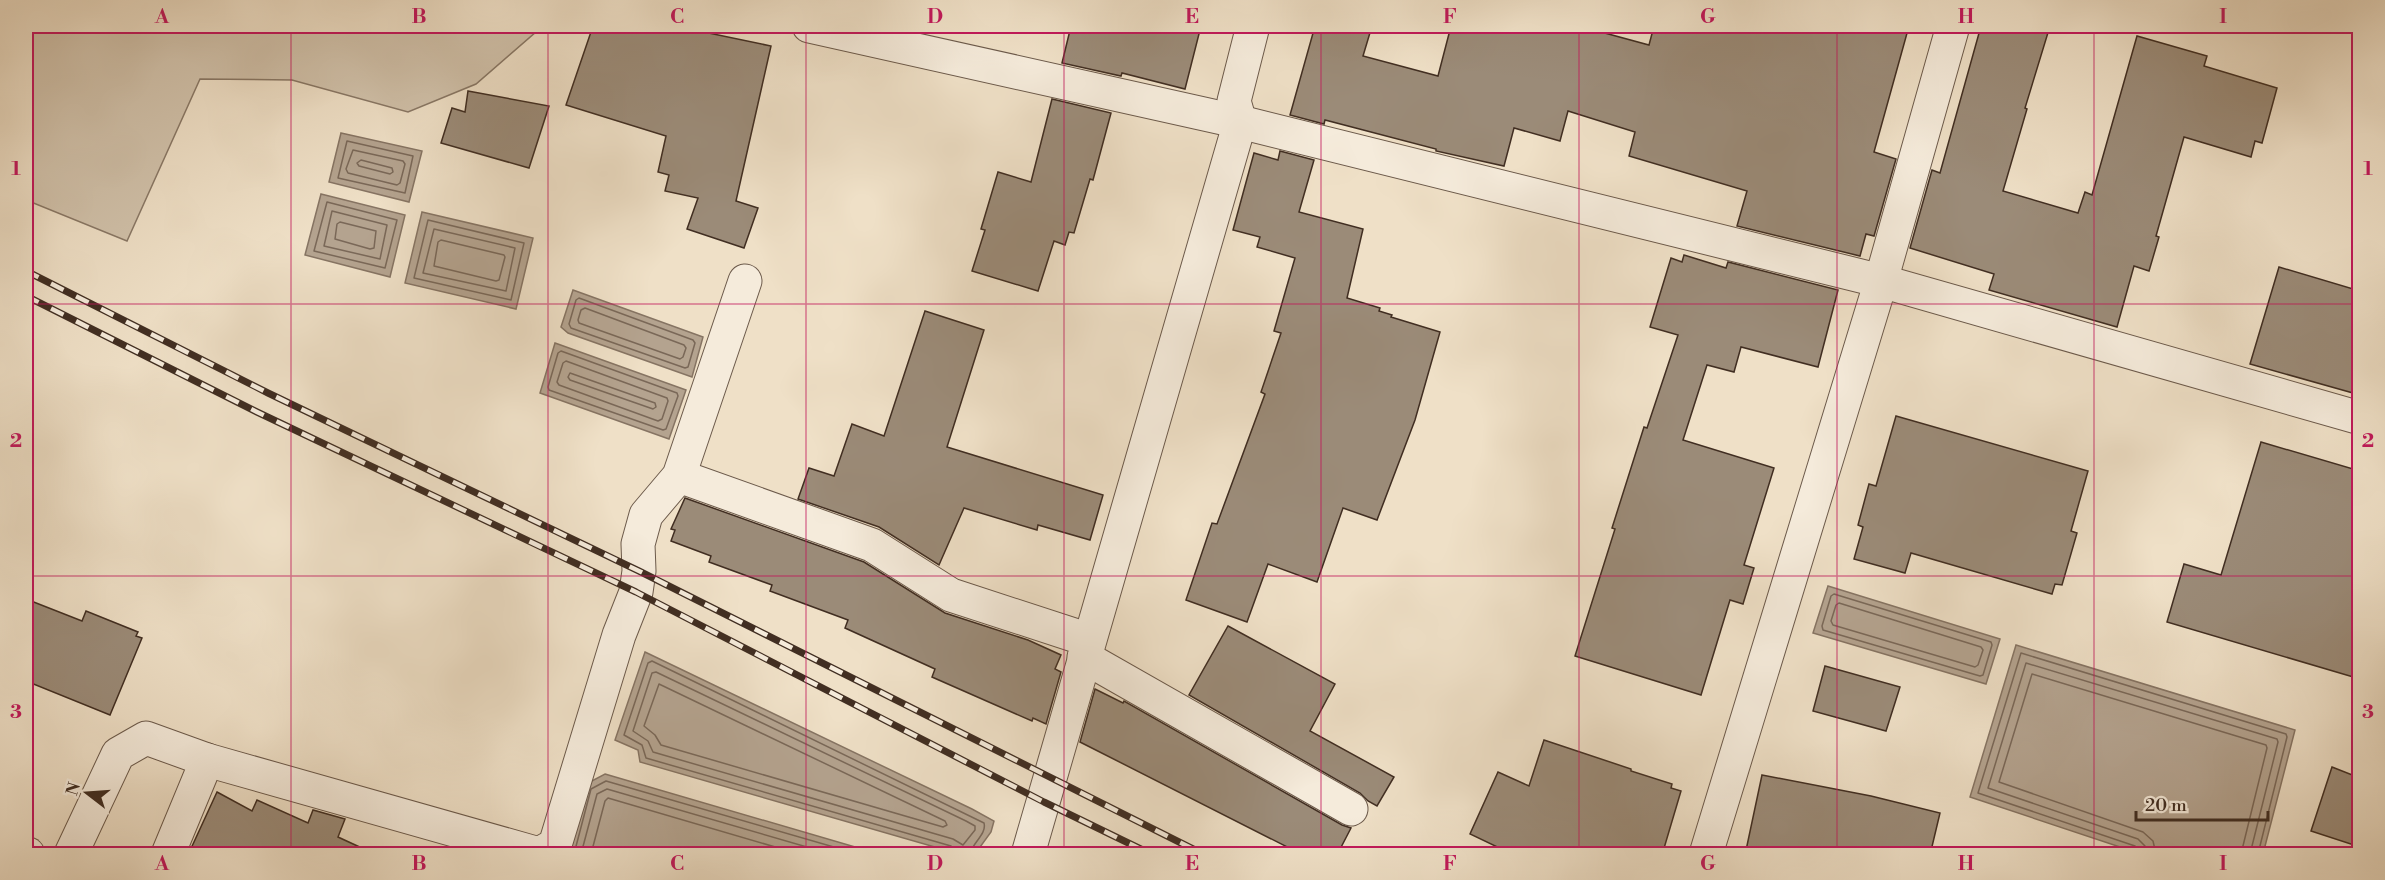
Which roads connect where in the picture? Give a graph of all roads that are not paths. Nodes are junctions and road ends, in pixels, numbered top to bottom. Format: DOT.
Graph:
graph roads {
  1 [pos="809,26"];
  2 [pos="1253,26"];
  3 [pos="1953,26"];
  4 [pos="844,29"];
  5 [pos="1240,122"];
  6 [pos="745,281"];
  7 [pos="1881,281"];
  8 [pos="2360,418"];
  9 [pos="680,476"];
  10 [pos="1087,649"];
  11 [pos="207,760"];
  12 [pos="1351,809"];
  13 [pos="71,855"];
  14 [pos="168,855"];
  15 [pos="1028,855"];
  16 [pos="1706,855"];
  1 -- 4 [label="street"];
  2 -- 5 [label="street"];
  3 -- 7 [label="street"];
  4 -- 5 [label="street"];
  5 -- 7 [label="street"];
  5 -- 10 [label="street"];
  6 -- 9 [label="street"];
  7 -- 8 [label="street"];
  7 -- 16 [label="street"];
  9 -- 10 [label="street"];
  9 -- 11 [label="street"];
  10 -- 12 [label="street"];
  10 -- 15 [label="street"];
  11 -- 13 [label="street"];
  11 -- 14 [label="street"];
}
